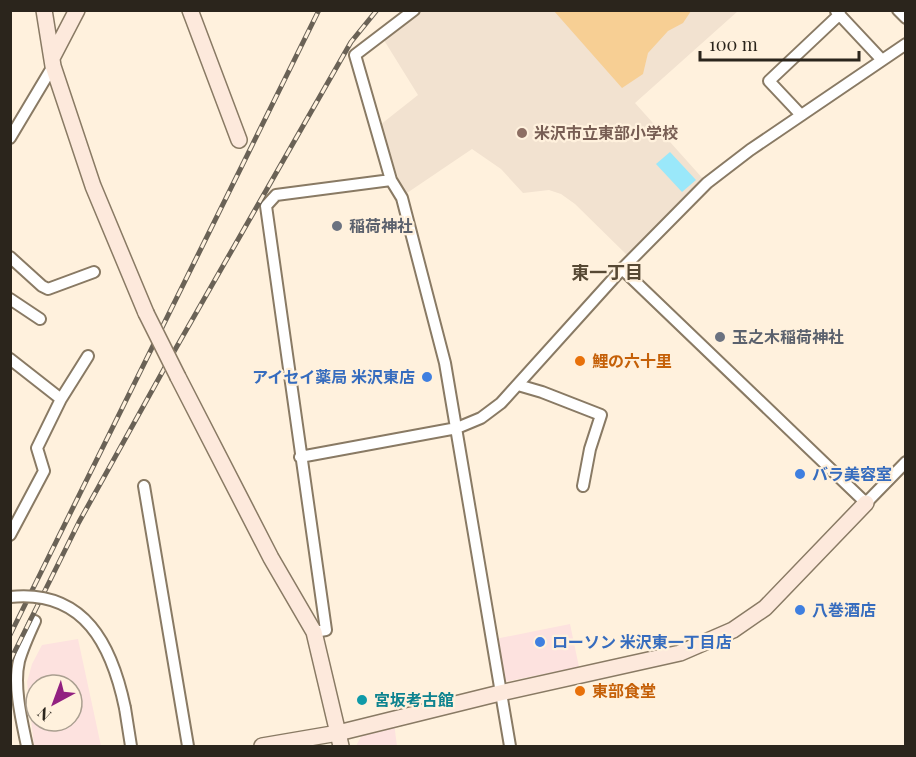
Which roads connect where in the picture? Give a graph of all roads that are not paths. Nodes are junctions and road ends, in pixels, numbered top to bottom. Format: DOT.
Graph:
graph roads {
  1 [pos="44,10"];
  2 [pos="77,10"];
  3 [pos="190,10"];
  4 [pos="414,10"];
  5 [pos="898,10"];
  6 [pos="838,12"];
  7 [pos="906,18"];
  8 [pos="906,44"];
  9 [pos="881,59"];
  10 [pos="52,62"];
  11 [pos="801,115"];
  12 [pos="12,130"];
  13 [pos="239,140"];
  14 [pos="391,180"];
  15 [pos="10,257"];
  16 [pos="622,269"];
  17 [pos="94,272"];
  18 [pos="10,299"];
  19 [pos="40,319"];
  20 [pos="88,356"];
  21 [pos="10,359"];
  22 [pos="518,385"];
  23 [pos="61,399"];
  24 [pos="457,428"];
  25 [pos="300,457"];
  26 [pos="906,462"];
  27 [pos="144,486"];
  28 [pos="583,486"];
  29 [pos="866,503"];
  30 [pos="10,535"];
  31 [pos="10,597"];
  32 [pos="35,621"];
  33 [pos="314,632"];
  34 [pos="500,693"];
  35 [pos="340,740"];
  36 [pos="27,747"];
  37 [pos="131,747"];
  38 [pos="188,747"];
  39 [pos="262,747"];
  40 [pos="510,747"];
  1 -- 10 [label="street"];
  2 -- 10 [label="street"];
  3 -- 13 [label="street"];
  4 -- 14 [label="street"];
  5 -- 7 [label="street"];
  6 -- 9 [label="street"];
  6 -- 11 [label="street"];
  8 -- 9 [label="street"];
  9 -- 11 [label="street"];
  10 -- 12 [label="street"];
  10 -- 33 [label="street, bridge"];
  11 -- 16 [label="street"];
  14 -- 24 [label="street"];
  14 -- 25 [label="street"];
  15 -- 17 [label="street"];
  16 -- 22 [label="street"];
  16 -- 29 [label="street"];
  18 -- 19 [label="street"];
  20 -- 23 [label="street"];
  21 -- 23 [label="street"];
  22 -- 24 [label="street"];
  22 -- 28 [label="street"];
  23 -- 30 [label="street"];
  24 -- 25 [label="street"];
  24 -- 34 [label="street"];
  25 -- 33 [label="street"];
  26 -- 29 [label="street"];
  27 -- 38 [label="street"];
  29 -- 34 [label="street"];
  31 -- 37 [label="street, bridge"];
  32 -- 36 [label="street"];
  33 -- 35 [label="street"];
  34 -- 35 [label="street"];
  34 -- 40 [label="street"];
  35 -- 39 [label="street"];
}
